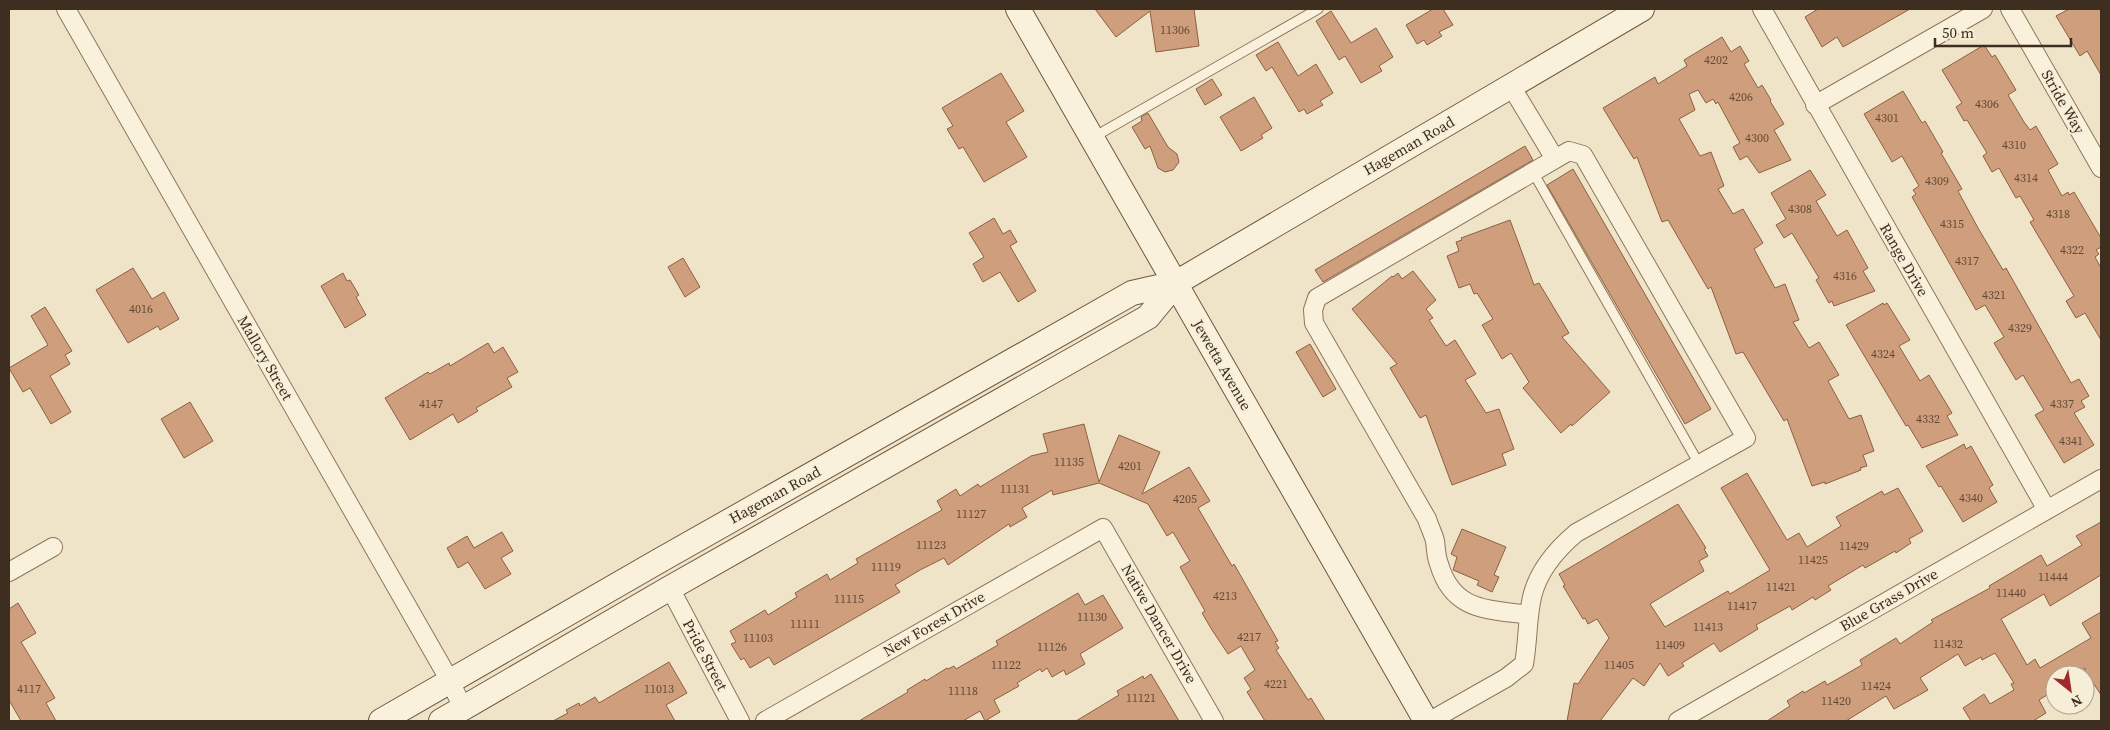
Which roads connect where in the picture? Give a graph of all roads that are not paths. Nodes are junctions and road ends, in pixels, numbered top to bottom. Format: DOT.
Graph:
graph roads {
  1 [pos="66,9"];
  2 [pos="1018,9"];
  3 [pos="1318,9"];
  4 [pos="1642,9"];
  5 [pos="1762,9"];
  6 [pos="1983,9"];
  7 [pos="2010,9"];
  8 [pos="1511,86"];
  9 [pos="1815,105"];
  10 [pos="1092,138"];
  11 [pos="1555,159"];
  12 [pos="2101,168"];
  13 [pos="1533,172"];
  14 [pos="1176,283"];
  15 [pos="1699,464"];
  16 [pos="2101,479"];
  17 [pos="2047,510"];
  18 [pos="1104,528"];
  19 [pos="53,547"];
  20 [pos="9,572"];
  21 [pos="670,588"];
  22 [pos="1529,615"];
  23 [pos="450,681"];
  24 [pos="463,708"];
  25 [pos="380,721"];
  26 [pos="441,721"];
  27 [pos="740,721"];
  28 [pos="765,721"];
  29 [pos="1214,721"];
  30 [pos="1426,721"];
  31 [pos="1430,721"];
  32 [pos="1678,721"];
  1 -- 23 [label="street, Mallory Street"];
  2 -- 10 [label="main road, Jewetta Avenue"];
  3 -- 10 [label="lane"];
  4 -- 8 [label="main road, Hageman Road"];
  5 -- 9 [label="street, Range Drive"];
  6 -- 9 [label="street"];
  7 -- 12 [label="street, Stride Way"];
  8 -- 11 [label="street"];
  8 -- 14 [label="main road, Hageman Road"];
  9 -- 17 [label="street, Range Drive"];
  10 -- 14 [label="main road, Jewetta Avenue"];
  11 -- 13 [label="street"];
  11 -- 15 [label="street"];
  13 -- 15 [label="lane"];
  13 -- 22 [label="street"];
  14 -- 21 [label="main road, Hageman Road"];
  14 -- 23 [label="main road, Hageman Road"];
  14 -- 30 [label="main road, Jewetta Avenue"];
  15 -- 22 [label="street"];
  16 -- 17 [label="street, Blue Grass Drive"];
  17 -- 32 [label="street, Blue Grass Drive"];
  18 -- 28 [label="street, New Forest Drive"];
  18 -- 29 [label="street, Native Dancer Drive"];
  19 -- 20 [label="street"];
  21 -- 24 [label="main road, Hageman Road"];
  21 -- 27 [label="street, Pride Street"];
  22 -- 31 [label="street"];
  23 -- 24 [label="street, Mallory Street"];
  23 -- 25 [label="main road, Hageman Road"];
  24 -- 26 [label="main road, Hageman Road"];
}
